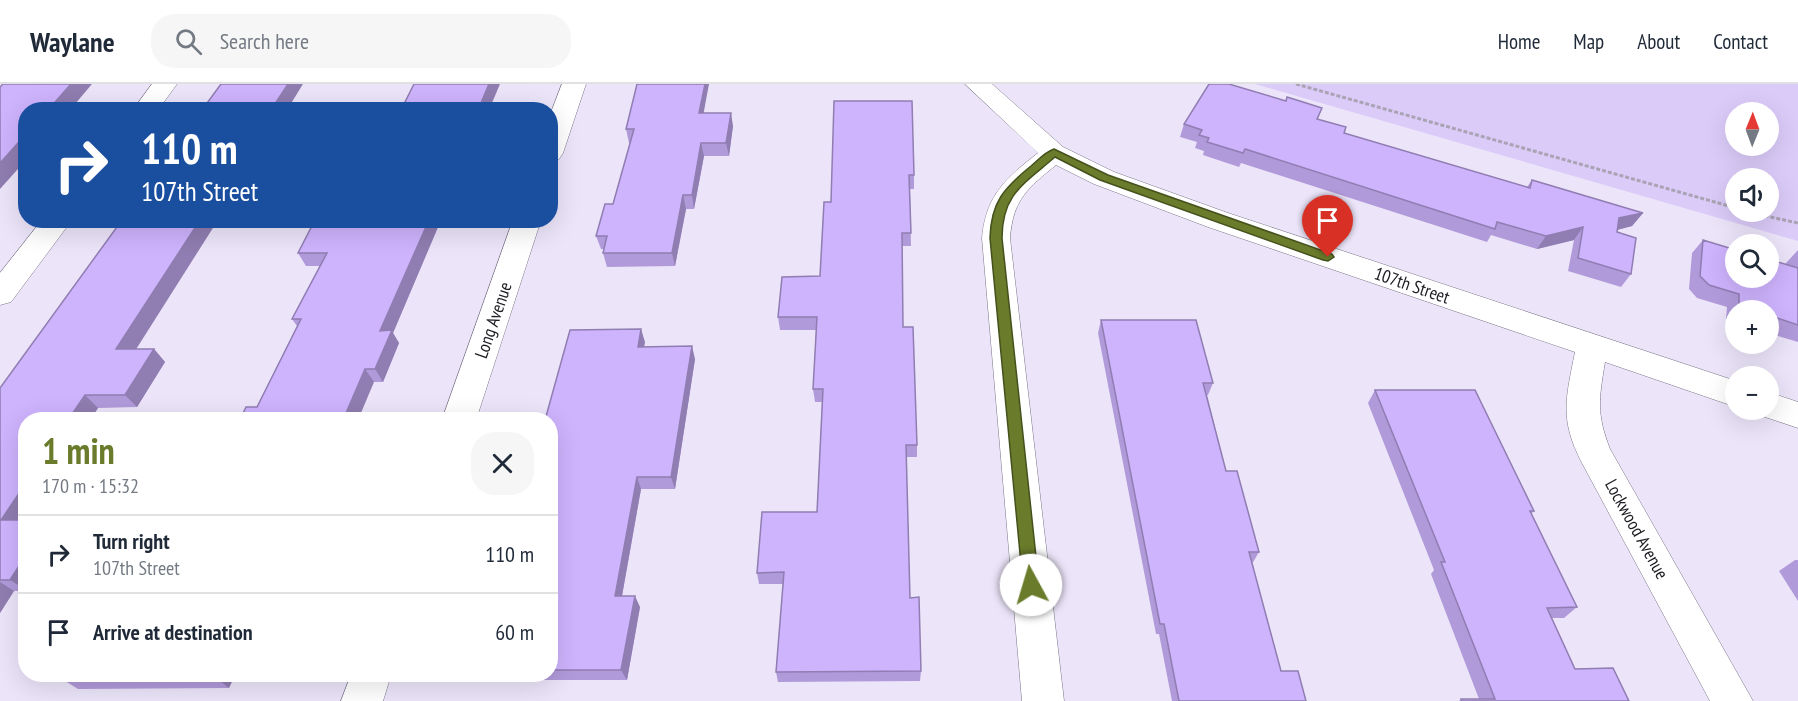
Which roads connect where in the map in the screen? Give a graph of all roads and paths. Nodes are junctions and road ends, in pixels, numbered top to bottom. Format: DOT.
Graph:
graph roads {
  1 [pos="165,84"];
  2 [pos="574,84"];
  3 [pos="977,84"];
  4 [pos="1296,84"];
  5 [pos="151,102"];
  6 [pos="558,130"];
  7 [pos="1054,153"];
  8 [pos="1725,205"];
  9 [pos="1779,219"];
  10 [pos="1798,223"];
  11 [pos="52,228"];
  12 [pos="524,228"];
  13 [pos="0,294"];
  14 [pos="1592,346"];
  15 [pos="1725,390"];
  16 [pos="1779,409"];
  17 [pos="462,412"];
  18 [pos="1798,415"];
  19 [pos="369,682"];
  20 [pos="362,701"];
  21 [pos="1043,701"];
  22 [pos="1732,701"];
  1 -- 5 [label="street"];
  2 -- 6 [label="street"];
  3 -- 7 [label="street, 107th Street"];
  4 -- 8 [label="path"];
  7 -- 14 [label="street, 107th Street"];
  7 -- 21 [label="street"];
  9 -- 10 [label="path"];
  11 -- 13 [label="street"];
  12 -- 17 [label="street, Long Avenue"];
  14 -- 15 [label="street, 107th Street"];
  14 -- 22 [label="street, Lockwood Avenue"];
  16 -- 18 [label="street"];
  19 -- 20 [label="street"];
}
